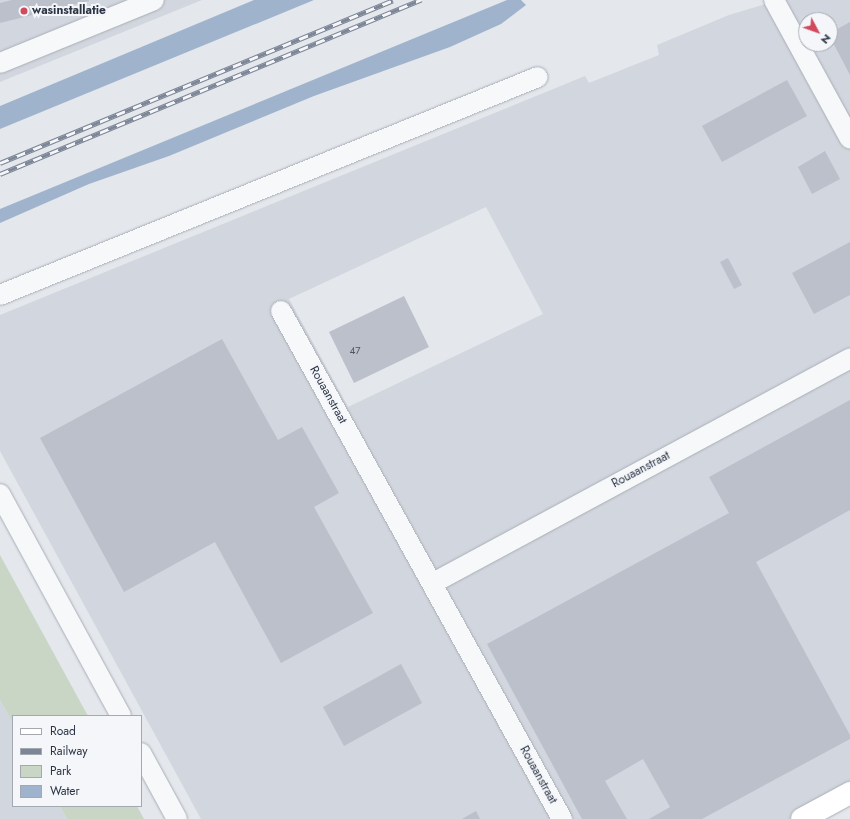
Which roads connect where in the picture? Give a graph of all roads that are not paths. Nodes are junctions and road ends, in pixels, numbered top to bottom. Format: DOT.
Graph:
graph roads {
  1 [pos="154,0"];
  2 [pos="775,1"];
  3 [pos="0,63"];
  4 [pos="538,77"];
  5 [pos="850,139"];
  6 [pos="0,295"];
  7 [pos="281,311"];
  8 [pos="850,358"];
  9 [pos="0,494"];
  10 [pos="433,583"];
  11 [pos="120,715"];
  12 [pos="142,755"];
  13 [pos="850,793"];
  14 [pos="177,819"];
  15 [pos="562,819"];
  16 [pos="802,819"];
  1 -- 3 [label="street"];
  2 -- 5 [label="street"];
  4 -- 6 [label="street"];
  7 -- 10 [label="street, Rouaanstraat"];
  8 -- 10 [label="street, Rouaanstraat"];
  9 -- 11 [label="street"];
  10 -- 15 [label="street, Rouaanstraat"];
  12 -- 14 [label="street"];
  13 -- 16 [label="main road"];
}
